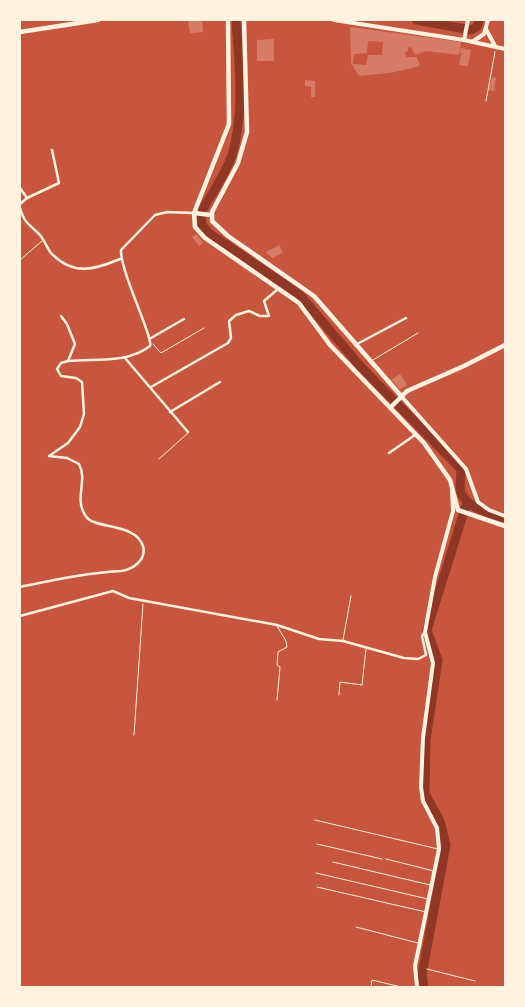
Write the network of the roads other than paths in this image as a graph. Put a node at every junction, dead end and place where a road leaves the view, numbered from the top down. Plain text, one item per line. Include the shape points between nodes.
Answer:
1 (98, 20) edge
2 (228, 20) edge
3 (244, 20) edge
4 (334, 20) edge
5 (488, 20) edge
6 (468, 21) edge
7 (486, 29) junction
8 (20, 32) edge
9 (465, 38) junction
10 (472, 42) junction
11 (496, 47) junction
12 (505, 49) edge
13 (52, 150) dead end
14 (20, 188) edge
15 (27, 198) junction
16 (20, 204) edge
17 (20, 208) edge
18 (194, 214) junction
19 (211, 215) junction
20 (21, 218) edge
21 (43, 240) junction
22 (120, 259) junction
23 (20, 260) edge
24 (278, 290) junction
25 (61, 316) dead end
26 (406, 318) dead end
27 (184, 319) dead end
28 (418, 333) dead end
29 (151, 338) junction
30 (356, 345) junction
31 (505, 345) edge
32 (125, 358) junction
33 (68, 361) junction
34 (370, 362) junction
35 (220, 382) dead end
36 (151, 387) junction
37 (402, 397) junction
38 (391, 406) junction
39 (170, 412) junction
40 (188, 432) joint
41 (415, 435) junction
42 (389, 453) dead end
43 (160, 458) dead end
44 (455, 510) junction
45 (505, 516) edge
46 (505, 526) edge
47 (20, 587) edge
48 (351, 596) dead end
49 (20, 616) edge
50 (277, 625) junction
51 (425, 632) junction
52 (343, 641) junction
53 (366, 649) junction
54 (339, 694) dead end
55 (277, 700) dead end
56 (315, 820) dead end
57 (440, 849) junction
58 (386, 859) road end
59 (333, 862) dead end
60 (434, 871) junction
61 (316, 873) dead end
62 (432, 885) junction
63 (317, 887) dead end
64 (429, 899) junction
65 (427, 912) junction
66 (356, 927) dead end
67 (421, 944) junction
68 (427, 969) dead end
69 (475, 981) dead end
70 (371, 987) edge
71 (401, 987) edge
72 (417, 987) edge

1 - 8 main road
2 - 18 main road via 228,124
3 - 19 main road via 247,132 238,164
4 - 9 street
5 - 7 street
6 - 9 street
7 - 10 street
7 - 11 street
9 - 10 street
10 - 11 street
11 - 12 street
13 - 15 street via 59,183
14 - 15 street
15 - 16 street
17 - 20 street
18 - 19 main road
18 - 22 street via 167,212 155,215 123,246
18 - 24 main road via 195,227 204,238
19 - 30 main road via 216,226 228,236 314,296
20 - 21 street
21 - 22 street via 58,258 76,267 94,269
21 - 23 lane
22 - 29 street
24 - 36 street via 264,301 268,316 249,311 236,315 229,321 231,338 228,343
24 - 38 main road via 299,303 330,345
25 - 33 street via 68,324 75,344
26 - 30 street
27 - 29 street
28 - 34 lane
29 - 32 street via 152,343 145,350
30 - 34 main road
31 - 37 main road via 407,391
32 - 33 street
32 - 36 street
33 - 47 street via 58,365 58,372 82,382 84,414 75,436 50,456 67,458 79,464 82,474 79,502 86,517 138,538 144,553 137,565 125,570 85,573
34 - 37 main road
35 - 39 street
36 - 39 street
37 - 38 main road
37 - 45 street via 466,469 478,502
38 - 41 main road
39 - 40 street
40 - 43 lane
41 - 42 street
41 - 44 main road via 445,471
44 - 46 main road
44 - 51 street via 435,577
48 - 52 lane
49 - 50 street via 114,592
50 - 52 street via 319,639
50 - 55 lane via 287,647 278,652
51 - 53 street via 422,636 426,654 418,659
51 - 57 street via 433,663 420,787 436,828
52 - 53 street
53 - 54 lane via 362,685 340,682
56 - 57 lane
57 - 60 street
58 - 60 lane
59 - 62 lane
60 - 62 street
61 - 64 lane
62 - 64 street
63 - 65 lane
64 - 65 street
65 - 67 street
66 - 67 lane
67 - 72 street via 415,966
68 - 69 lane
70 - 71 lane via 372,980

